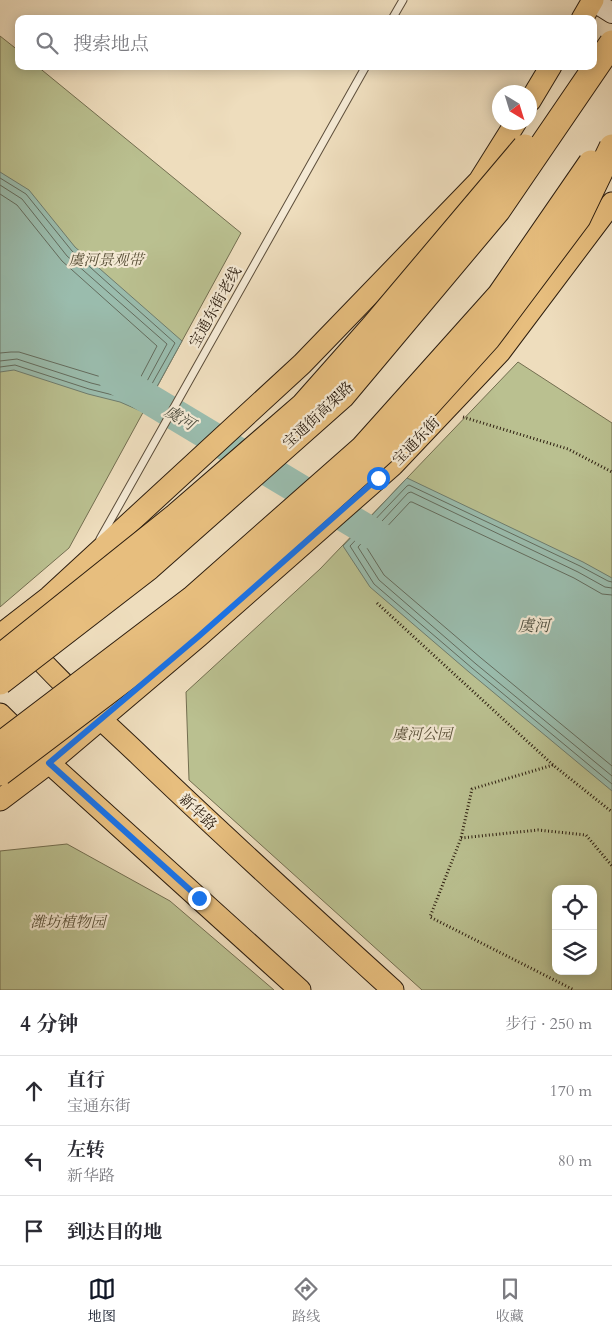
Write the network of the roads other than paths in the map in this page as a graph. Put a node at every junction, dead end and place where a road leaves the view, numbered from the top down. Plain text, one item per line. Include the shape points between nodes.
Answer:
1 (403, 0) edge
2 (593, 0) edge
3 (612, 13) edge
4 (394, 15) edge
5 (584, 15) edge
6 (612, 43) edge
7 (597, 65) edge
8 (364, 70) edge
9 (549, 70) edge
10 (589, 70) edge
11 (594, 70) edge
12 (537, 90) edge
13 (511, 130) edge
14 (612, 132) edge
15 (612, 147) edge
16 (612, 203) edge
17 (88, 562) junction
18 (5, 631) edge
19 (0, 657) edge
20 (0, 682) edge
21 (0, 714) edge
22 (101, 719) junction
23 (0, 745) edge
24 (49, 763) junction
25 (0, 773) edge
26 (0, 800) edge
27 (300, 990) edge
28 (393, 990) edge

1 - 4 lane
2 - 3 main road
2 - 5 main road
6 - 7 highway, 宝通街高架路, bridge
8 - 17 lane, 宝通东街老线
9 - 12 main road
10 - 19 highway, bridge via 303,406 176,516
11 - 20 highway, 宝通街高架路, bridge via 498,210 342,396 149,567
13 - 17 main road via 479,181 302,364
14 - 23 highway, bridge via 500,296 363,448 192,599
15 - 25 highway, bridge via 578,218 488,338 394,442 168,646
16 - 22 main road, 宝通东街 via 500,352 393,465
17 - 18 main road
18 - 22 main road, 新华路
21 - 24 main road
22 - 24 main road, 宝通东街
22 - 28 main road, 新华路
24 - 26 main road, 宝通东街
24 - 27 main road

